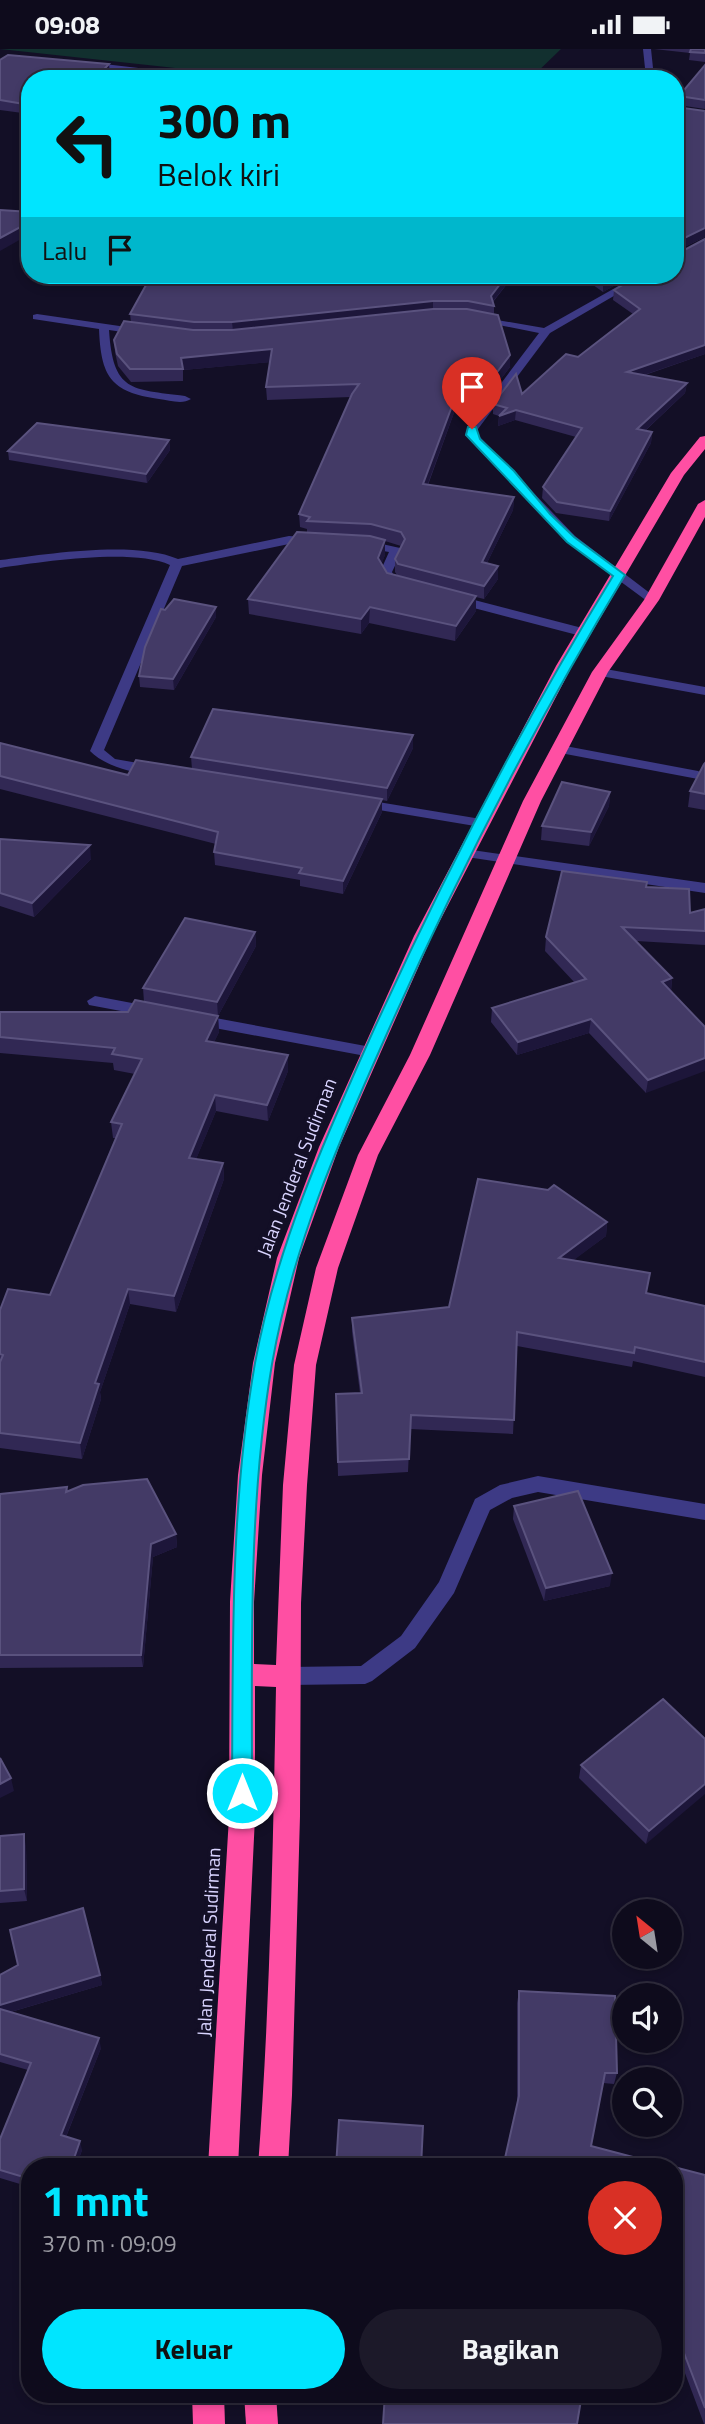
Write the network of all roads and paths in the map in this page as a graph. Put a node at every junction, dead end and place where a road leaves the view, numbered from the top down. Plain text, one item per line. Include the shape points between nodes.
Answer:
1 (647, 49) edge
2 (83, 65) edge
3 (127, 70) edge
4 (648, 70) edge
5 (629, 284) edge
6 (467, 316) edge
7 (37, 317) dead end
8 (104, 327) junction
9 (546, 331) junction
10 (159, 334) edge
11 (185, 398) dead end
12 (705, 440) edge
13 (705, 504) edge
14 (700, 527) edge
15 (177, 563) junction
16 (0, 564) edge
17 (620, 575) junction
18 (417, 589) edge
19 (443, 596) edge
20 (651, 600) junction
21 (585, 633) junction
22 (600, 672) junction
23 (705, 691) edge
24 (560, 749) junction
25 (170, 772) edge
26 (698, 775) edge
27 (346, 801) edge
28 (481, 823) junction
29 (466, 853) junction
30 (504, 861) junction
31 (705, 888) edge
32 (95, 1001) dead end
33 (371, 1052) junction
34 (705, 1512) edge
35 (242, 1675) junction
36 (289, 1676) junction
37 (223, 2158) edge
38 (274, 2158) edge
39 (208, 2403) edge
40 (261, 2403) edge
41 (209, 2424) edge
42 (262, 2424) edge

1 - 4 street
2 - 3 street
5 - 9 street
6 - 9 street
7 - 8 street
8 - 10 street
8 - 11 street via 109,372 120,385 142,393
9 - 17 street via 471,435 570,539
12 - 17 highway, Jalan Jenderal Sudirman via 678,473
13 - 14 highway
14 - 20 highway
15 - 16 street via 166,557 131,555
15 - 18 street via 289,540 390,548 396,551 386,572 391,582
15 - 25 street via 97,751 111,762
17 - 20 street
17 - 21 highway, Jalan Jenderal Sudirman
19 - 21 street
20 - 22 highway
21 - 28 highway, Jalan Jenderal Sudirman
22 - 23 street
22 - 24 highway
24 - 26 street
24 - 30 highway
27 - 28 street
28 - 29 highway, Jalan Jenderal Sudirman
29 - 30 street
29 - 33 highway, Jalan Jenderal Sudirman
30 - 31 street
30 - 36 highway via 426,1043 368,1155 327,1268 305,1365 289,1603
32 - 33 street
33 - 35 highway, Jalan Jenderal Sudirman via 288,1258 264,1363 250,1475
34 - 36 street via 538,1484 507,1491 482,1505 447,1587 408,1642 365,1675
35 - 36 highway
35 - 37 highway, Jalan Jenderal Sudirman via 242,1817
36 - 38 highway
39 - 41 highway
40 - 42 highway

